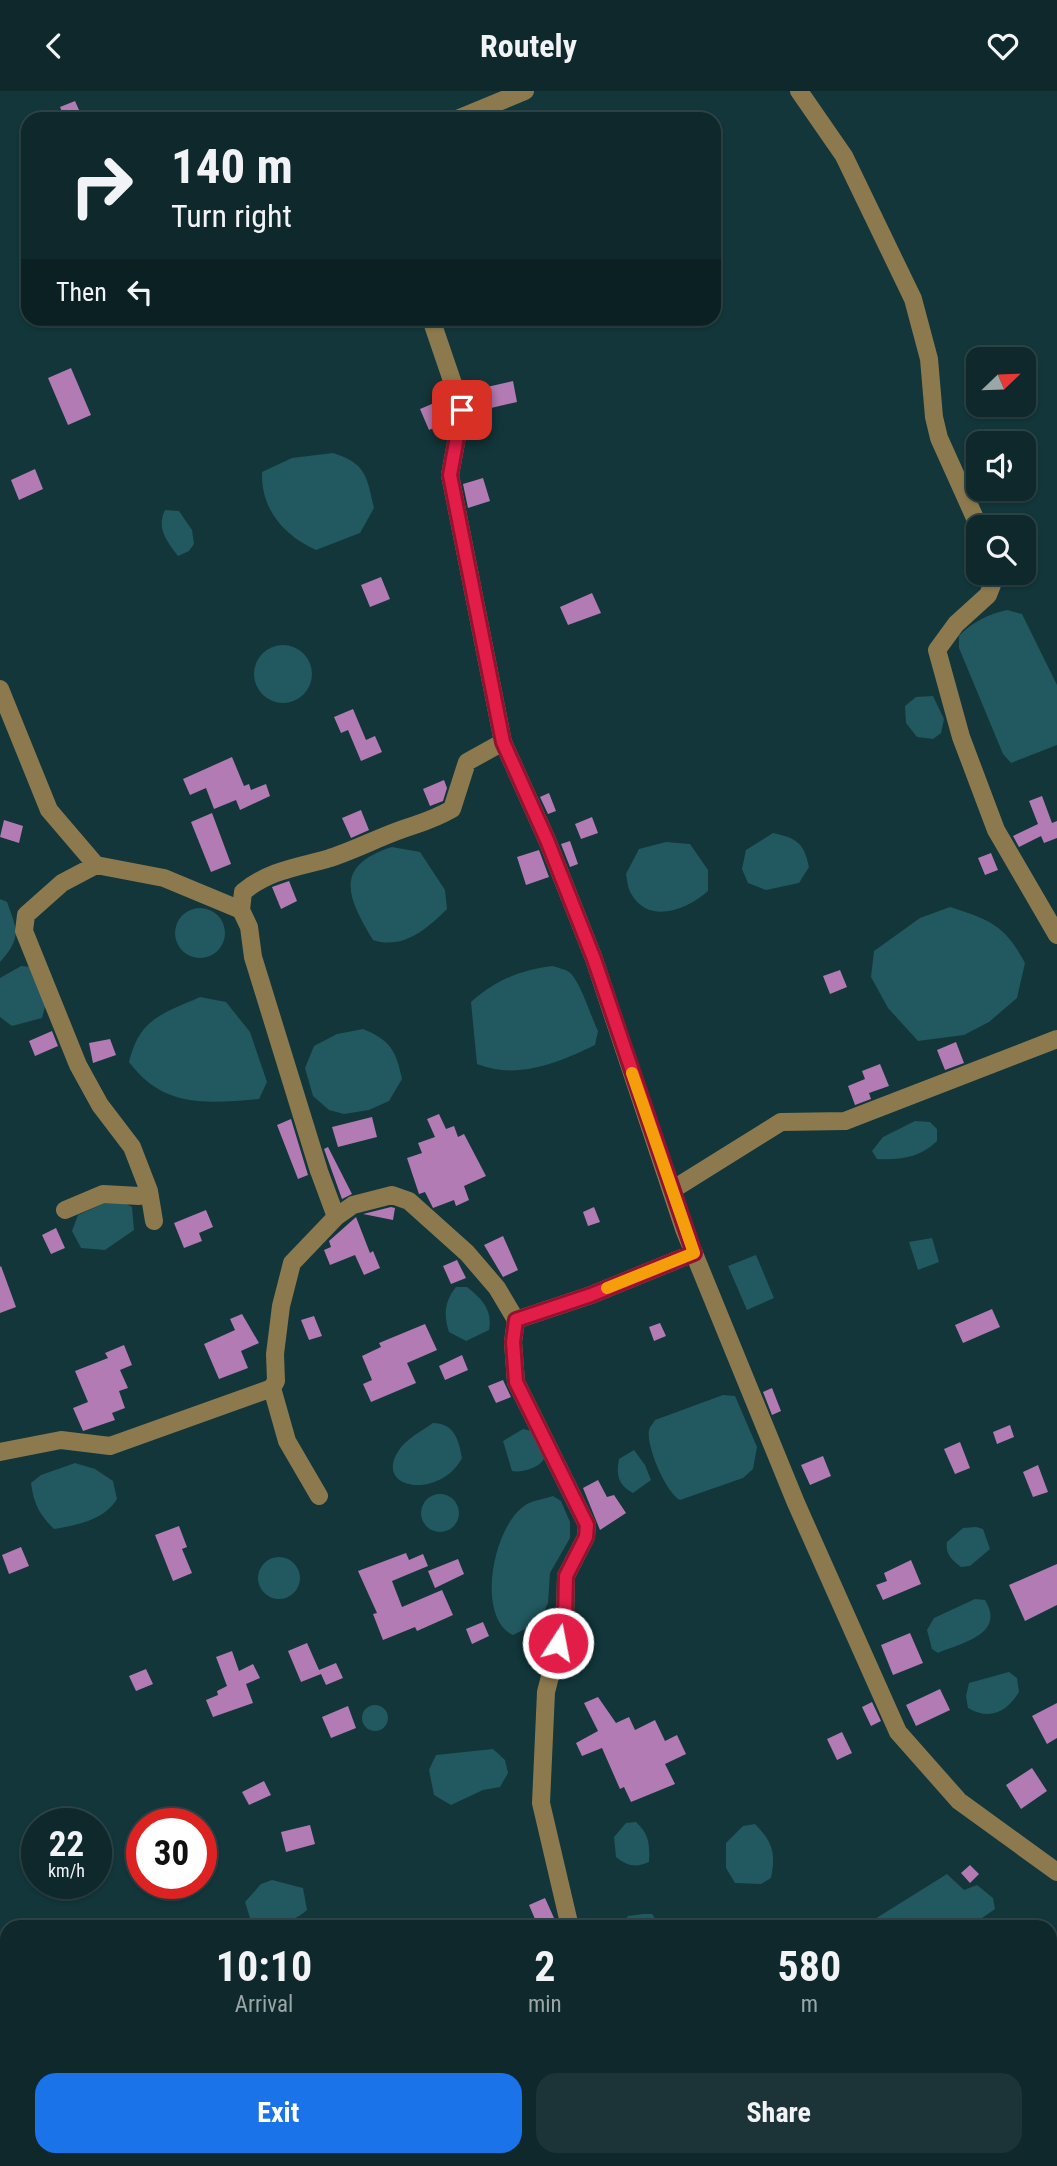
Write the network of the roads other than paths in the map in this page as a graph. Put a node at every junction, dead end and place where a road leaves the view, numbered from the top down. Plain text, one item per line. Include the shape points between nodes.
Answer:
1 (525, 91) edge
2 (799, 91) edge
3 (474, 112) edge
4 (433, 326) edge
5 (974, 515) edge
6 (991, 585) edge
7 (0, 689) edge
8 (503, 742) junction
9 (96, 865) junction
10 (241, 910) junction
11 (1057, 935) edge
12 (1057, 1039) edge
13 (672, 1190) junction
14 (149, 1192) junction
15 (65, 1210) dead end
16 (336, 1217) junction
17 (155, 1221) dead end
18 (694, 1253) junction
19 (516, 1320) junction
20 (272, 1388) junction
21 (0, 1453) edge
22 (319, 1496) dead end
23 (1057, 1872) edge
24 (568, 1920) edge

1 - 3 street
2 - 5 street via 844,156 913,299 929,359 939,438
4 - 8 street via 462,410 450,475
6 - 11 street via 988,595 956,624 937,650 961,737 996,830
7 - 9 street via 49,810
8 - 10 street via 467,762 452,809 425,824 256,881 243,892
8 - 13 street via 594,959
9 - 10 street via 164,878
9 - 14 street via 62,883 26,915 24,931 78,1065 100,1105 132,1147
10 - 16 street
12 - 13 street via 845,1121 781,1122
13 - 18 street
14 - 15 street via 139,1196 103,1194
14 - 17 street
16 - 19 street via 374,1198 392,1195 409,1201 467,1253
16 - 20 street via 292,1263 281,1307
18 - 19 street
18 - 23 street via 796,1503 898,1732 959,1801
19 - 24 street via 516,1382 587,1525 586,1537 566,1576 565,1619 546,1692 542,1775 541,1803
20 - 21 street via 110,1446 61,1440
20 - 22 street via 287,1441

